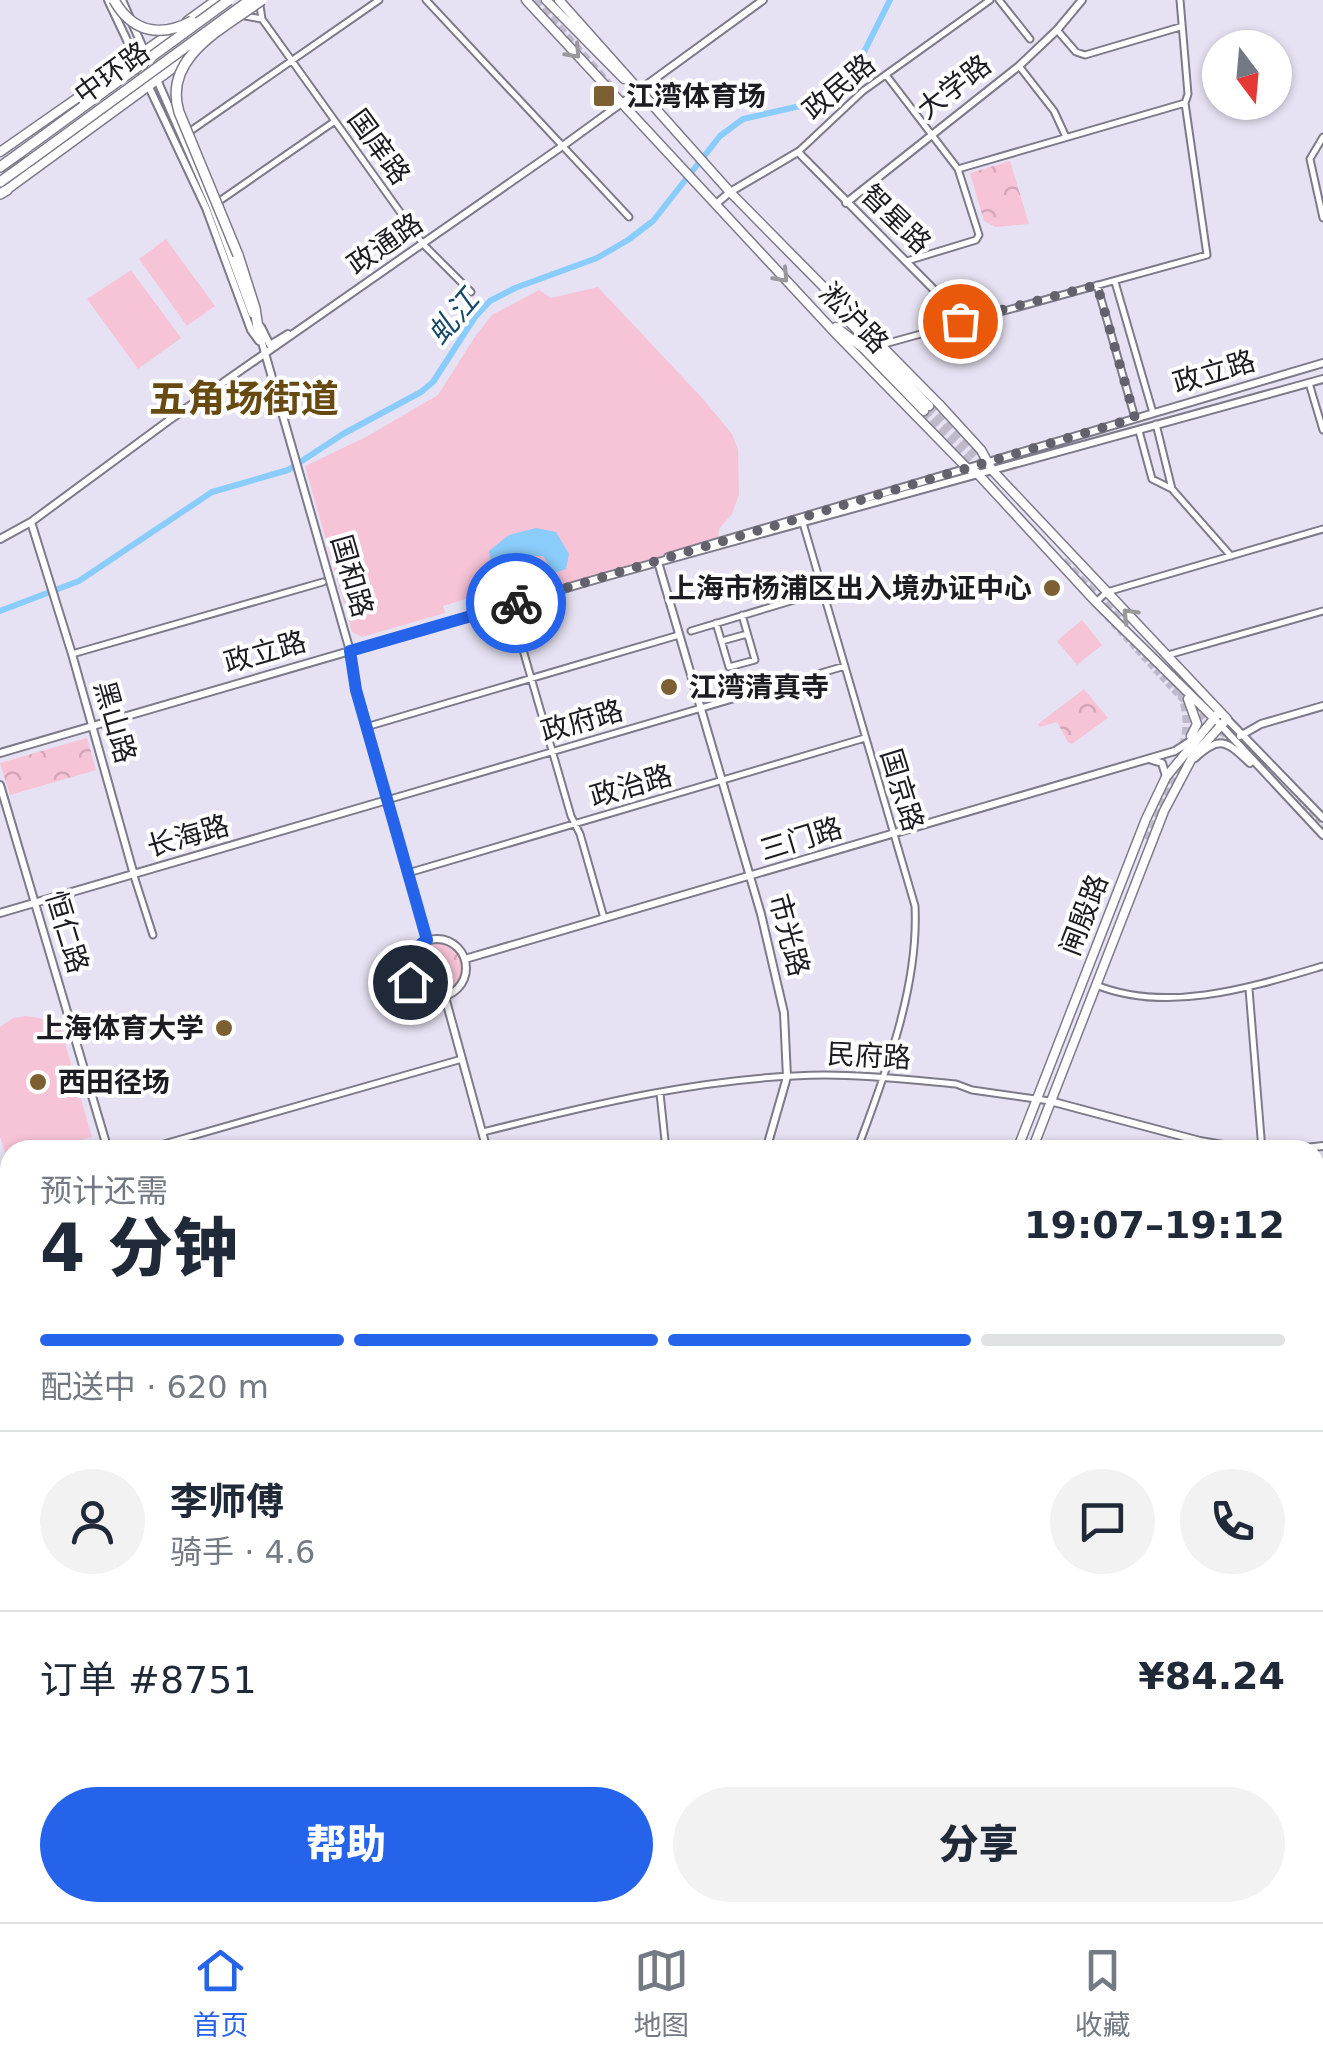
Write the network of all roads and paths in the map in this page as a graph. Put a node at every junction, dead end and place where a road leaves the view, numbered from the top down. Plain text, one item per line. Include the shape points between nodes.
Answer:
1 (111, 0) edge
2 (122, 0) edge
3 (224, 0) edge
4 (379, 0) edge
5 (426, 0) edge
6 (526, 0) edge
7 (546, 0) edge
8 (558, 0) edge
9 (763, 0) edge
10 (990, 0) edge
11 (998, 0) edge
12 (1082, 0) edge
13 (1180, 0) edge
14 (260, 1) edge
15 (245, 16) junction
16 (262, 19) junction
17 (1180, 27) junction
18 (1057, 30) junction
19 (1030, 39) dead end
20 (141, 57) junction
21 (293, 61) junction
22 (1019, 66) junction
23 (886, 75) junction
24 (154, 82) junction
25 (638, 91) junction
26 (624, 102) junction
27 (1184, 103) junction
28 (334, 121) junction
29 (931, 134) junction
30 (182, 137) junction
31 (1066, 137) junction
32 (1323, 137) edge
33 (564, 145) junction
34 (0, 152) edge
35 (798, 152) junction
36 (0, 166) edge
37 (958, 169) junction
38 (2, 190) edge
39 (730, 192) junction
40 (846, 203) junction
41 (716, 204) junction
42 (212, 206) junction
43 (629, 217) dead end
44 (1323, 218) edge
45 (423, 244) junction
46 (907, 262) junction
47 (803, 269) junction
48 (1114, 280) junction
49 (1097, 285) junction
50 (470, 292) dead end
51 (255, 308) junction
52 (817, 312) junction
53 (320, 316) junction
54 (960, 321) junction
55 (258, 328) junction
56 (260, 342) junction
57 (880, 345) junction
58 (264, 357) junction
59 (1323, 363) edge
60 (1323, 379) edge
61 (1309, 383) junction
62 (1153, 413) junction
63 (1135, 418) junction
64 (1156, 424) junction
65 (1138, 429) junction
66 (1323, 430) edge
67 (990, 465) junction
68 (966, 467) junction
69 (977, 474) junction
70 (1172, 489) junction
71 (802, 519) junction
72 (31, 522) junction
73 (1323, 529) edge
74 (0, 540) edge
75 (1231, 556) junction
76 (658, 562) junction
77 (323, 582) dead end
78 (824, 591) junction
79 (1108, 592) junction
80 (1096, 602) junction
81 (509, 604) junction
82 (1323, 611) edge
83 (742, 616) junction
84 (716, 623) junction
85 (691, 630) dead end
86 (748, 634) junction
87 (679, 635) junction
88 (721, 642) junction
89 (350, 651) junction
90 (72, 654) junction
91 (1168, 656) junction
92 (845, 666) junction
93 (532, 679) junction
94 (1180, 686) junction
95 (1323, 706) edge
96 (699, 708) junction
97 (1220, 718) junction
98 (93, 726) junction
99 (366, 727) junction
100 (1199, 734) junction
101 (1238, 737) junction
102 (865, 738) junction
103 (1185, 746) junction
104 (552, 750) junction
105 (0, 753) edge
106 (1148, 758) junction
107 (1176, 764) junction
108 (1187, 766) junction
109 (1261, 770) junction
110 (1166, 777) junction
111 (721, 780) junction
112 (0, 786) edge
113 (388, 800) junction
114 (1323, 818) edge
115 (575, 823) junction
116 (895, 834) junction
117 (1323, 835) edge
118 (408, 873) junction
119 (134, 875) junction
120 (750, 878) junction
121 (34, 903) junction
122 (0, 913) edge
123 (604, 918) junction
124 (152, 935) dead end
125 (427, 940) junction
126 (1108, 953) junction
127 (465, 960) junction
128 (1323, 966) edge
129 (1095, 985) junction
130 (1249, 988) junction
131 (1079, 991) junction
132 (445, 997) junction
133 (1071, 1047) junction
134 (1057, 1053) junction
135 (462, 1059) junction
136 (788, 1077) junction
137 (884, 1079) junction
138 (660, 1093) junction
139 (1038, 1100) junction
140 (1050, 1101) junction
141 (482, 1132) junction
142 (105, 1140) edge
143 (178, 1140) edge
144 (484, 1140) edge
145 (665, 1140) edge
146 (769, 1140) edge
147 (861, 1140) edge
148 (1022, 1140) edge
149 (1035, 1140) edge
150 (1196, 1140) edge
151 (1261, 1140) edge

1 - 3 highway, bridge via 136,26 157,31 188,24
1 - 20 street
2 - 20 street
3 - 20 main road
3 - 36 highway, 中环路, bridge
4 - 21 street
5 - 33 street
6 -> 26 main road, 淞沪路
7 - 25 main road
8 - 25 main road, 淞沪路
9 - 25 street, 政通路
10 - 23 street, 政民路
11 - 19 street
12 - 18 street, 大学路
13 - 17 street
14 - 15 main road
14 - 16 street, 国庠路
14 - 38 highway, 中环路, bridge via 28,162
14 - 51 highway, bridge via 200,46 174,87
15 - 16 street
15 - 24 main road
16 - 21 street, 国庠路
17 - 18 street via 1085,55
17 - 27 street
18 - 22 street, 大学路
20 - 24 street
20 - 34 main road
21 - 28 street, 国庠路
21 - 30 street
22 - 29 street, 大学路
22 - 31 street
23 - 29 street
23 - 35 street, 政民路
24 - 30 street, 国和路
24 - 38 main road
24 - 56 street, 国和路
25 - 26 street, 政通路
25 - 39 main road, 淞沪路
26 - 33 street, 政通路
26 - 41 main road, 淞沪路
27 - 31 street
27 - 48 street via 1207,255
28 - 42 street
28 - 45 street, 国庠路
29 - 37 street
29 - 40 street, 大学路
30 - 42 street, 国和路
31 - 37 street
32 - 44 street via 1310,159
33 - 43 street
33 - 45 street, 政通路
35 - 39 street, 政民路
35 - 40 street, 智星路
37 - 46 street via 978,238
39 - 41 street, 政民路
39 - 47 main road, 淞沪路
40 - 46 street, 智星路
41 -> 52 main road, 淞沪路
42 - 55 street, 国和路
45 - 50 street, 国庠路
45 - 53 street, 政通路
46 - 54 street, 智星路
47 - 52 main road via 926,408
47 - 57 main road, 淞沪路
48 - 49 street
48 - 62 street
49 - 54 street
49 - 63 street
51 - 53 street via 270,345
51 - 55 highway
52 - 68 main road, 淞沪路
53 - 58 street, 政通路
54 - 57 street
55 - 56 street, 国和路
56 - 58 street, 国和路
57 - 67 main road, 淞沪路
58 - 72 street, 政通路
58 - 89 street, 国和路
59 - 62 street, 政立路
60 - 61 street, 政立路
61 - 64 street, 政立路
61 - 66 street
62 - 63 street, 政立路
63 - 67 street, 政立路
64 - 65 street, 政立路
64 - 70 street
65 - 67 street, 政立路
65 - 70 street via 1152,479
67 - 68 street, 政立路
67 - 69 street, 政立路
67 - 79 main road, 淞沪路
68 - 69 main road, 淞沪路
68 - 71 street, 政立路
69 - 71 street, 政立路
69 - 80 main road, 淞沪路
70 - 75 street
71 - 76 street, 政立路
71 - 78 street, 国京路
72 - 74 street, 政通路
72 - 90 street, 黑山路
73 - 75 street
75 - 79 street
76 - 81 street, 政立路
76 - 87 street, 市光路
77 - 90 street
78 - 83 street
78 - 92 street, 国京路
79 - 80 street
91 -> 79 main road, 淞沪路
80 - 94 main road, 淞沪路
81 - 89 street, 政立路
81 - 93 street
82 - 91 street
83 - 84 street
83 - 86 street
84 - 85 street
84 - 88 street
86 - 88 street
86 - 88 street via 756,660 728,668
87 - 93 street
87 - 96 street, 市光路
89 - 98 street, 政立路
89 - 99 street, 国和路
90 - 98 street, 黑山路
91 - 97 main road, 淞沪路
92 - 96 street, 政府路
92 - 102 street, 国京路
93 - 99 street
93 - 104 street
94 - 97 main road, 淞沪路
94 - 103 main road via 1197,724
95 - 101 street
96 - 104 street, 政府路
96 - 111 street, 市光路
97 - 100 main road, 闸殷路
97 - 101 street, 淞沪路
97 - 108 main road, 闸殷路
98 - 105 street, 政立路
98 - 119 street, 黑山路
99 - 113 street, 国和路
100 - 103 street, 三门路
100 - 107 main road, 闸殷路
101 - 109 street, 淞沪路
101 - 114 street, 淞沪路
102 - 111 street, 政治路
102 - 116 street, 国京路
103 - 106 street, 三门路
103 - 107 main road
104 - 113 street, 政府路
104 - 115 street
106 - 110 street via 1162,763
106 - 116 street, 三门路
107 - 110 main road, 闸殷路
108 - 109 street via 1222,742
108 - 126 main road, 闸殷路
109 - 117 street, 淞沪路
110 - 131 main road, 闸殷路
111 - 115 street, 政治路
111 - 120 street, 市光路
112 - 121 street, 恒仁路
113 - 118 street, 国和路
113 - 119 street, 长海路
115 - 118 street, 政治路
115 - 123 street
116 - 120 street, 三门路
116 - 137 street, 国京路 via 916,930
118 - 125 street, 国和路
119 - 121 street, 长海路
119 - 124 street, 黑山路
120 - 123 street, 三门路
120 - 136 street, 市光路 via 784,1013
121 - 122 street, 长海路
121 - 142 street, 恒仁路
123 - 127 street, 三门路
125 - 127 street via 453,944
125 - 132 street via 412,953 407,972 416,990
126 - 129 main road, 闸殷路
126 - 131 main road via 1145,839
127 - 132 street via 465,978
128 - 130 street
129 - 130 street via 1140,997
129 - 133 main road, 闸殷路
130 - 151 street
131 - 134 main road, 闸殷路
132 - 135 street
133 - 134 main road via 1064,1060
133 - 140 main road, 闸殷路
134 - 139 main road, 闸殷路
135 - 141 street
135 - 143 street
136 - 137 street, 民府路
136 - 138 street, 民府路
136 - 146 street, 市光路
137 - 139 street, 民府路
137 - 147 street, 国京路
138 - 141 street, 民府路
138 - 145 street
139 - 140 street, 民府路
139 - 148 main road, 闸殷路
140 - 149 main road, 闸殷路
140 - 150 street, 民府路
141 - 144 street

